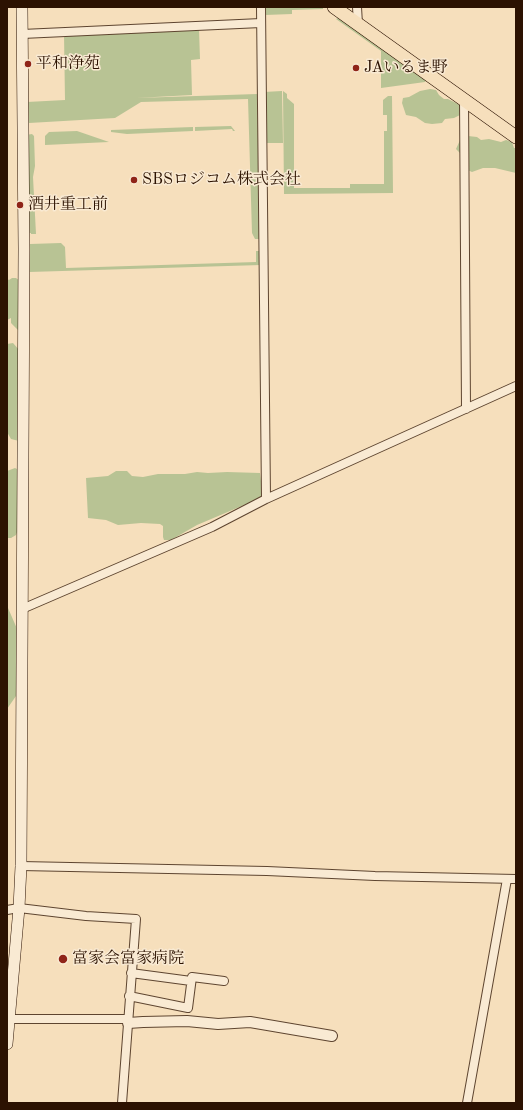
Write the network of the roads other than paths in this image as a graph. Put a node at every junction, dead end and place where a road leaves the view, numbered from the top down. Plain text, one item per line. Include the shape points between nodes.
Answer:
1 (22, 7) edge
2 (260, 7) edge
3 (334, 7) edge
4 (357, 7) edge
5 (261, 23) junction
6 (358, 24) junction
7 (22, 34) junction
8 (464, 99) junction
9 (516, 137) edge
10 (516, 386) edge
11 (466, 409) junction
12 (266, 499) junction
13 (22, 609) junction
14 (21, 866) junction
15 (512, 879) edge
16 (19, 908) junction
17 (7, 910) edge
18 (131, 973) junction
19 (191, 981) junction
20 (224, 981) dead end
21 (129, 996) junction
22 (188, 1008) junction
23 (8, 1020) edge
24 (127, 1021) junction
25 (187, 1022) junction
26 (332, 1036) dead end
27 (7, 1044) edge
28 (122, 1103) edge
29 (467, 1103) edge

1 - 7 main road
2 - 5 street
3 - 6 main road
4 - 6 street
5 - 7 street
5 - 12 street
6 - 8 main road
7 - 13 main road
8 - 9 main road
8 - 11 street
10 - 11 street
11 - 12 street
12 - 13 street via 212,527
13 - 14 main road
14 - 15 street
14 - 16 main road
15 - 29 street
16 - 17 street
16 - 18 street via 136,919
16 - 23 main road
18 - 19 street
18 - 21 street
19 - 20 street via 192,977
19 - 22 street
21 - 22 street
21 - 24 street
22 - 25 street
23 - 24 street
23 - 27 main road
24 - 25 street
24 - 28 street
25 - 26 street via 250,1022

